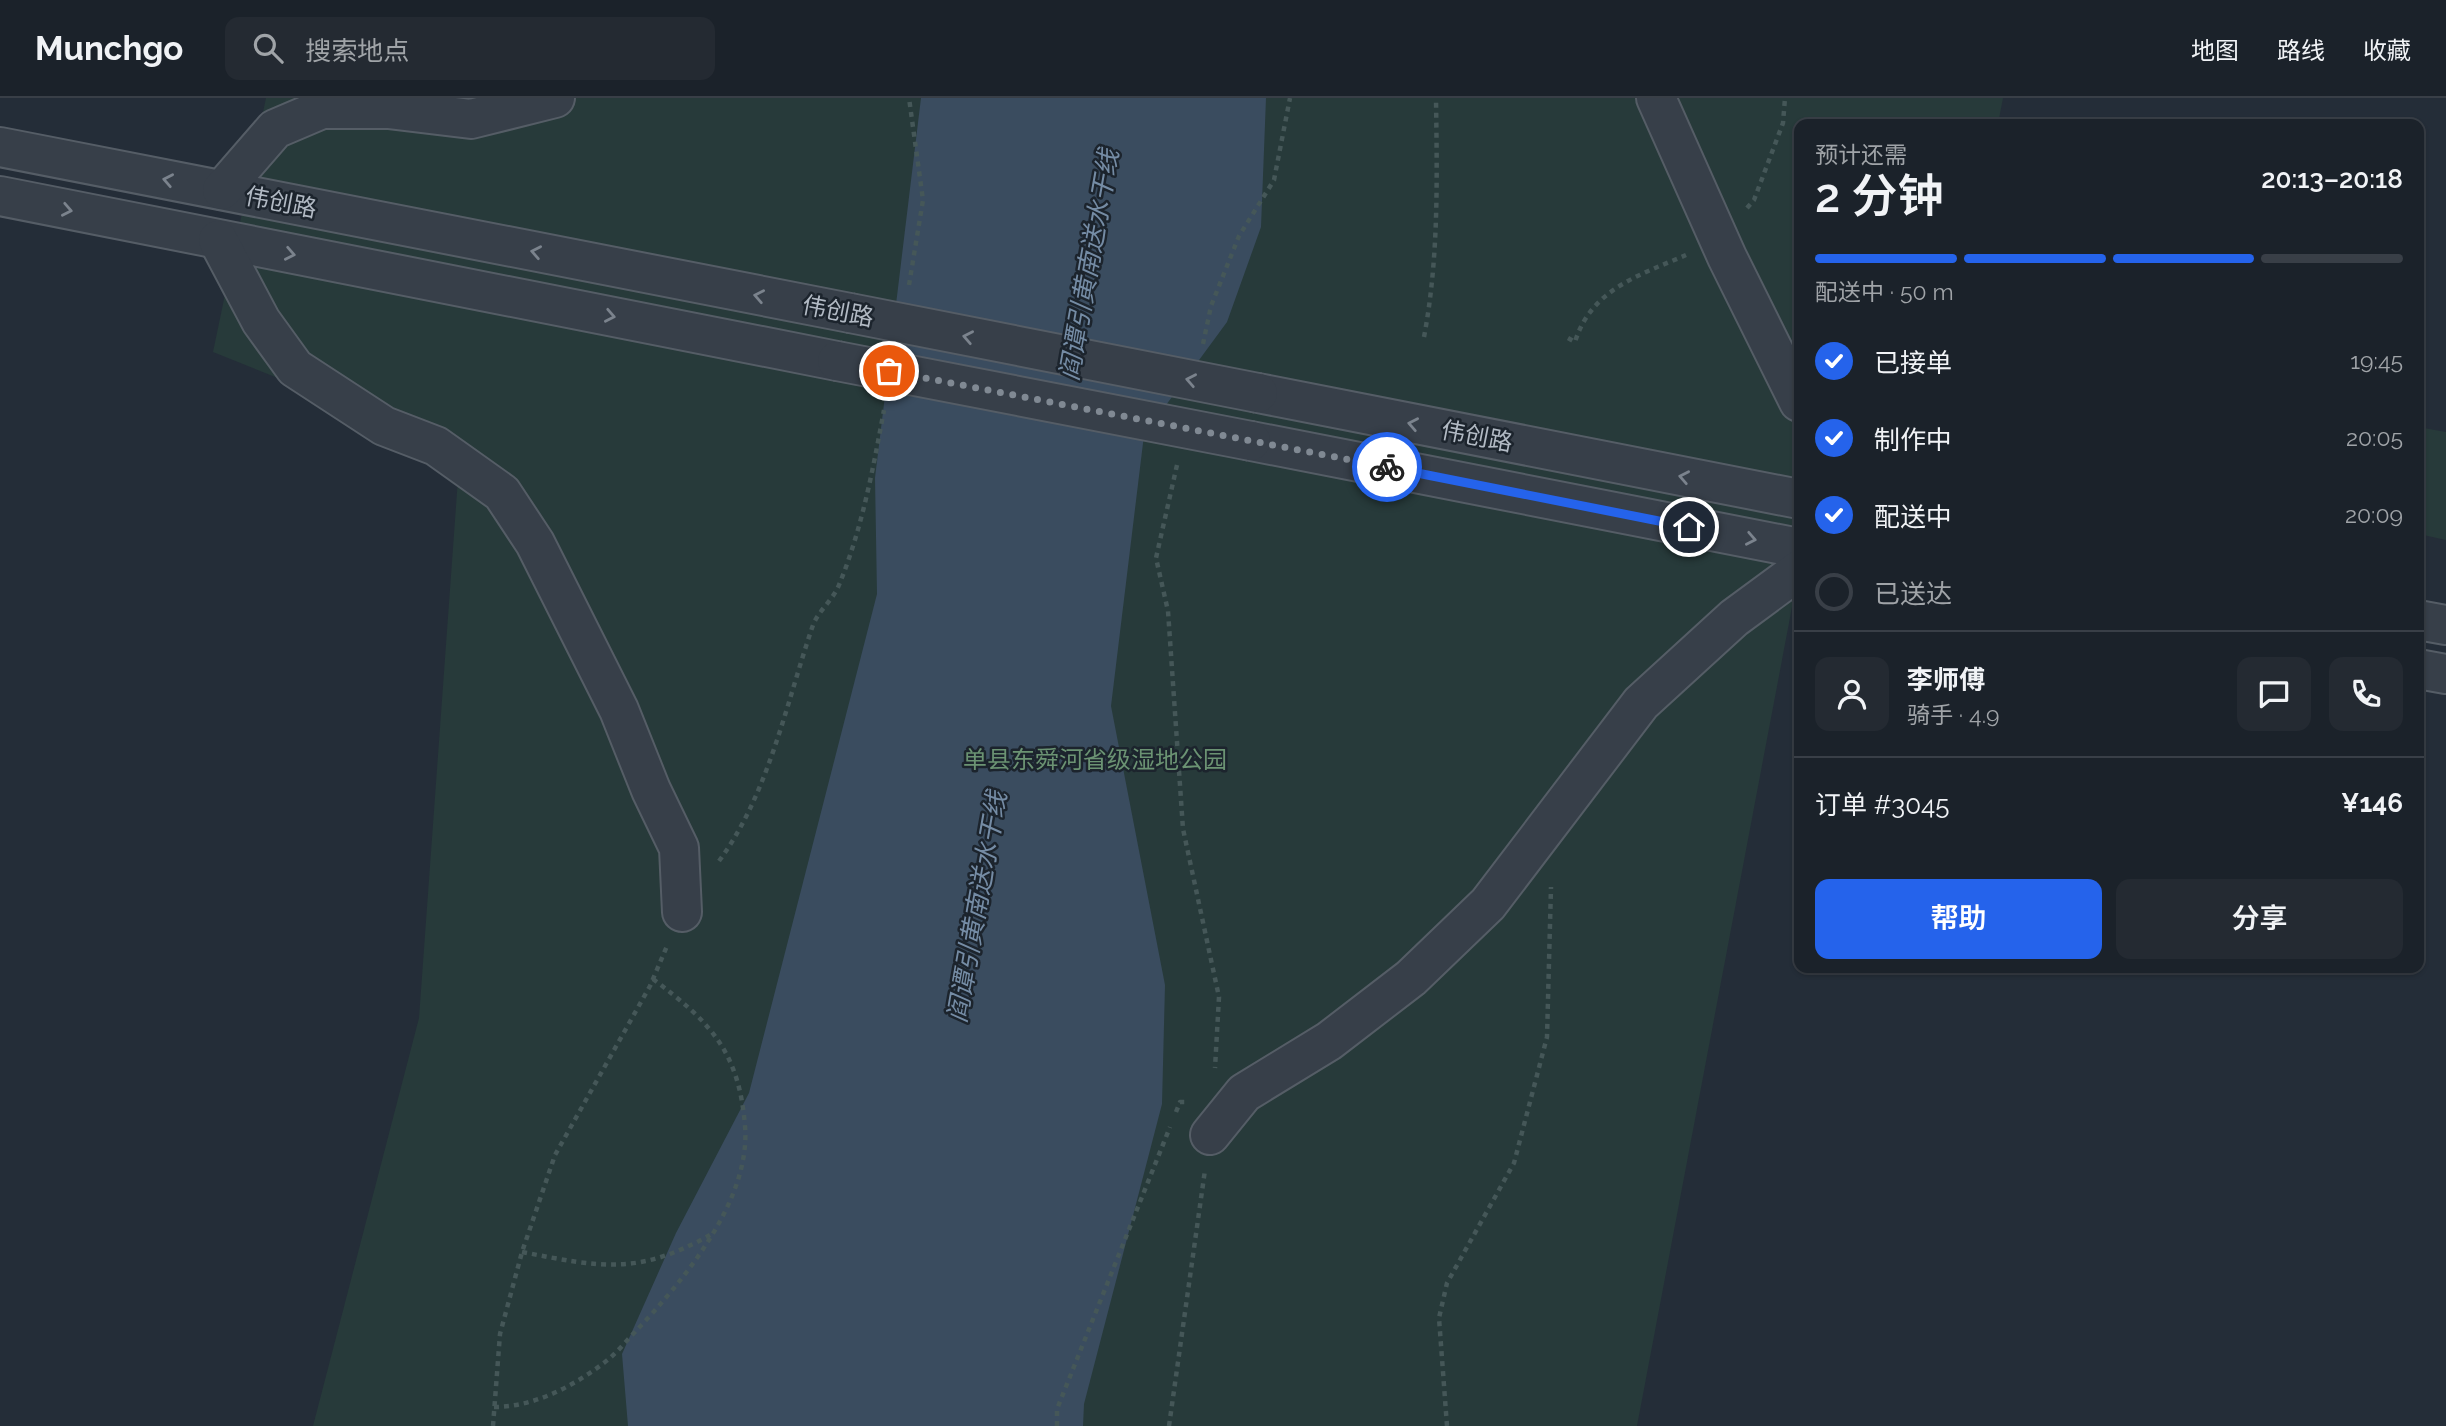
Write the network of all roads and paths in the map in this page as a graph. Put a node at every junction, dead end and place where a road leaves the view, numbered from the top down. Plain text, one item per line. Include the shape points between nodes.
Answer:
1 (555, 98) edge
2 (909, 98) edge
3 (1290, 98) edge
4 (1436, 98) edge
5 (1656, 98) edge
6 (0, 147) edge
7 (222, 191) junction
8 (0, 197) edge
9 (218, 240) junction
10 (908, 293) dead end
11 (1424, 337) dead end
12 (1202, 346) dead end
13 (1794, 392) edge
14 (886, 401) dead end
15 (1179, 452) dead end
16 (1794, 498) edge
17 (1794, 547) edge
18 (1794, 574) edge
19 (2424, 621) edge
20 (2446, 625) edge
21 (2424, 670) edge
22 (2446, 674) edge
23 (1551, 823) junction
24 (718, 862) dead end
25 (682, 912) joint
26 (653, 979) junction
27 (1214, 1078) dead end
28 (1180, 1102) dead end
29 (1210, 1135) joint
30 (714, 1233) junction
31 (522, 1252) junction
32 (494, 1407) junction
33 (493, 1426) edge
34 (1057, 1426) edge
35 (1169, 1426) edge
36 (1447, 1426) edge

1 - 7 street via 471,119 388,109 322,109 275,129
2 - 10 path via 923,200
3 - 12 path via 1274,180 1239,236 1211,306
4 - 11 path via 1438,194
5 - 13 street
7 -> 6 street, 伟创路
16 -> 7 street, 伟创路, bridge
8 -> 9 street, 伟创路
9 -> 17 street, 伟创路, bridge
9 - 25 street via 261,321 295,368 383,426 436,446 502,493 535,543 613,698 680,848
14 - 24 path via 868,495 838,587 815,621 768,765 740,833
15 - 27 path via 1156,558 1168,611 1183,829 1219,997
18 - 23 street via 1734,618 1641,703
19 - 20 street
21 - 22 street
23 - 29 street via 1488,904 1411,978 1329,1041 1244,1093
23 - 36 path via 1547,1037 1514,1163 1447,1283 1439,1318
25 - 26 path
26 - 30 path via 698,1013 716,1034 737,1080 746,1128 739,1178
26 - 31 path via 555,1155
28 - 34 path via 1057,1409
29 - 35 path
30 - 31 path via 678,1253 600,1267
30 - 32 path via 669,1296 606,1362 553,1394 516,1407
31 - 32 path via 500,1334
32 - 33 path

